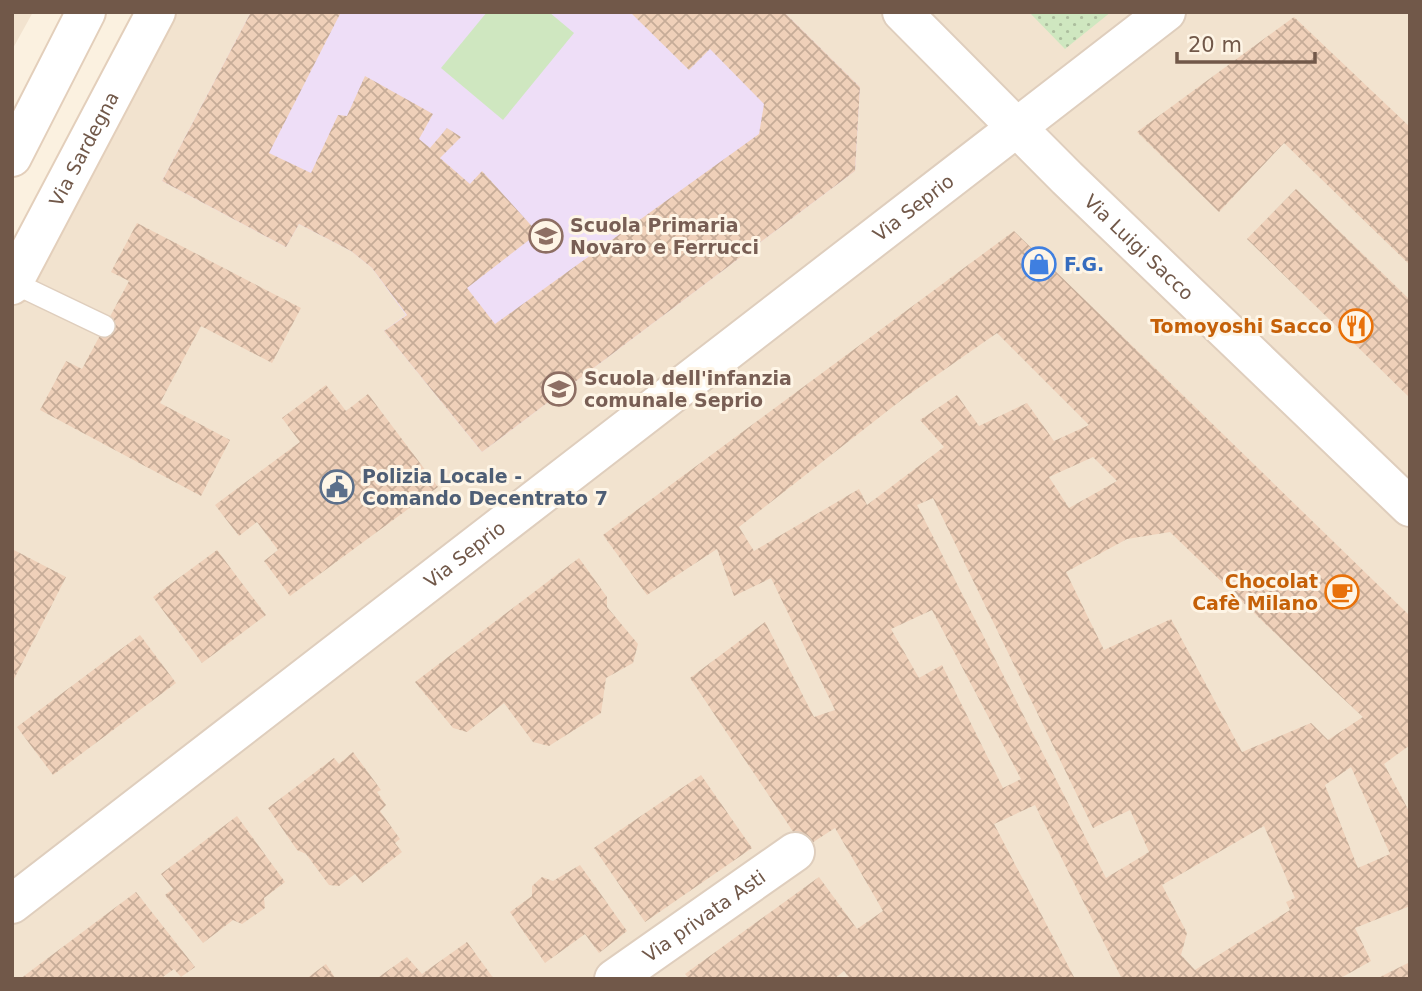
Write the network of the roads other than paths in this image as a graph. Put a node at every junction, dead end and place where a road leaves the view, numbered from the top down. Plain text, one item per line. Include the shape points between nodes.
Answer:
1 (86, 12) edge
2 (156, 12) edge
3 (902, 12) edge
4 (1166, 12) edge
5 (1017, 129) junction
6 (12, 157) edge
7 (13, 283) edge
8 (104, 327) dead end
9 (1410, 507) edge
10 (795, 852) dead end
11 (12, 904) edge
12 (614, 979) edge

1 - 6 street
2 - 7 street, Via Sardegna
3 - 5 street, Via Luigi Sacco
4 - 5 street, Via Seprio
5 - 9 street, Via Luigi Sacco
5 - 11 street, Via Seprio
7 - 8 lane
10 - 12 street, Via privata Asti

